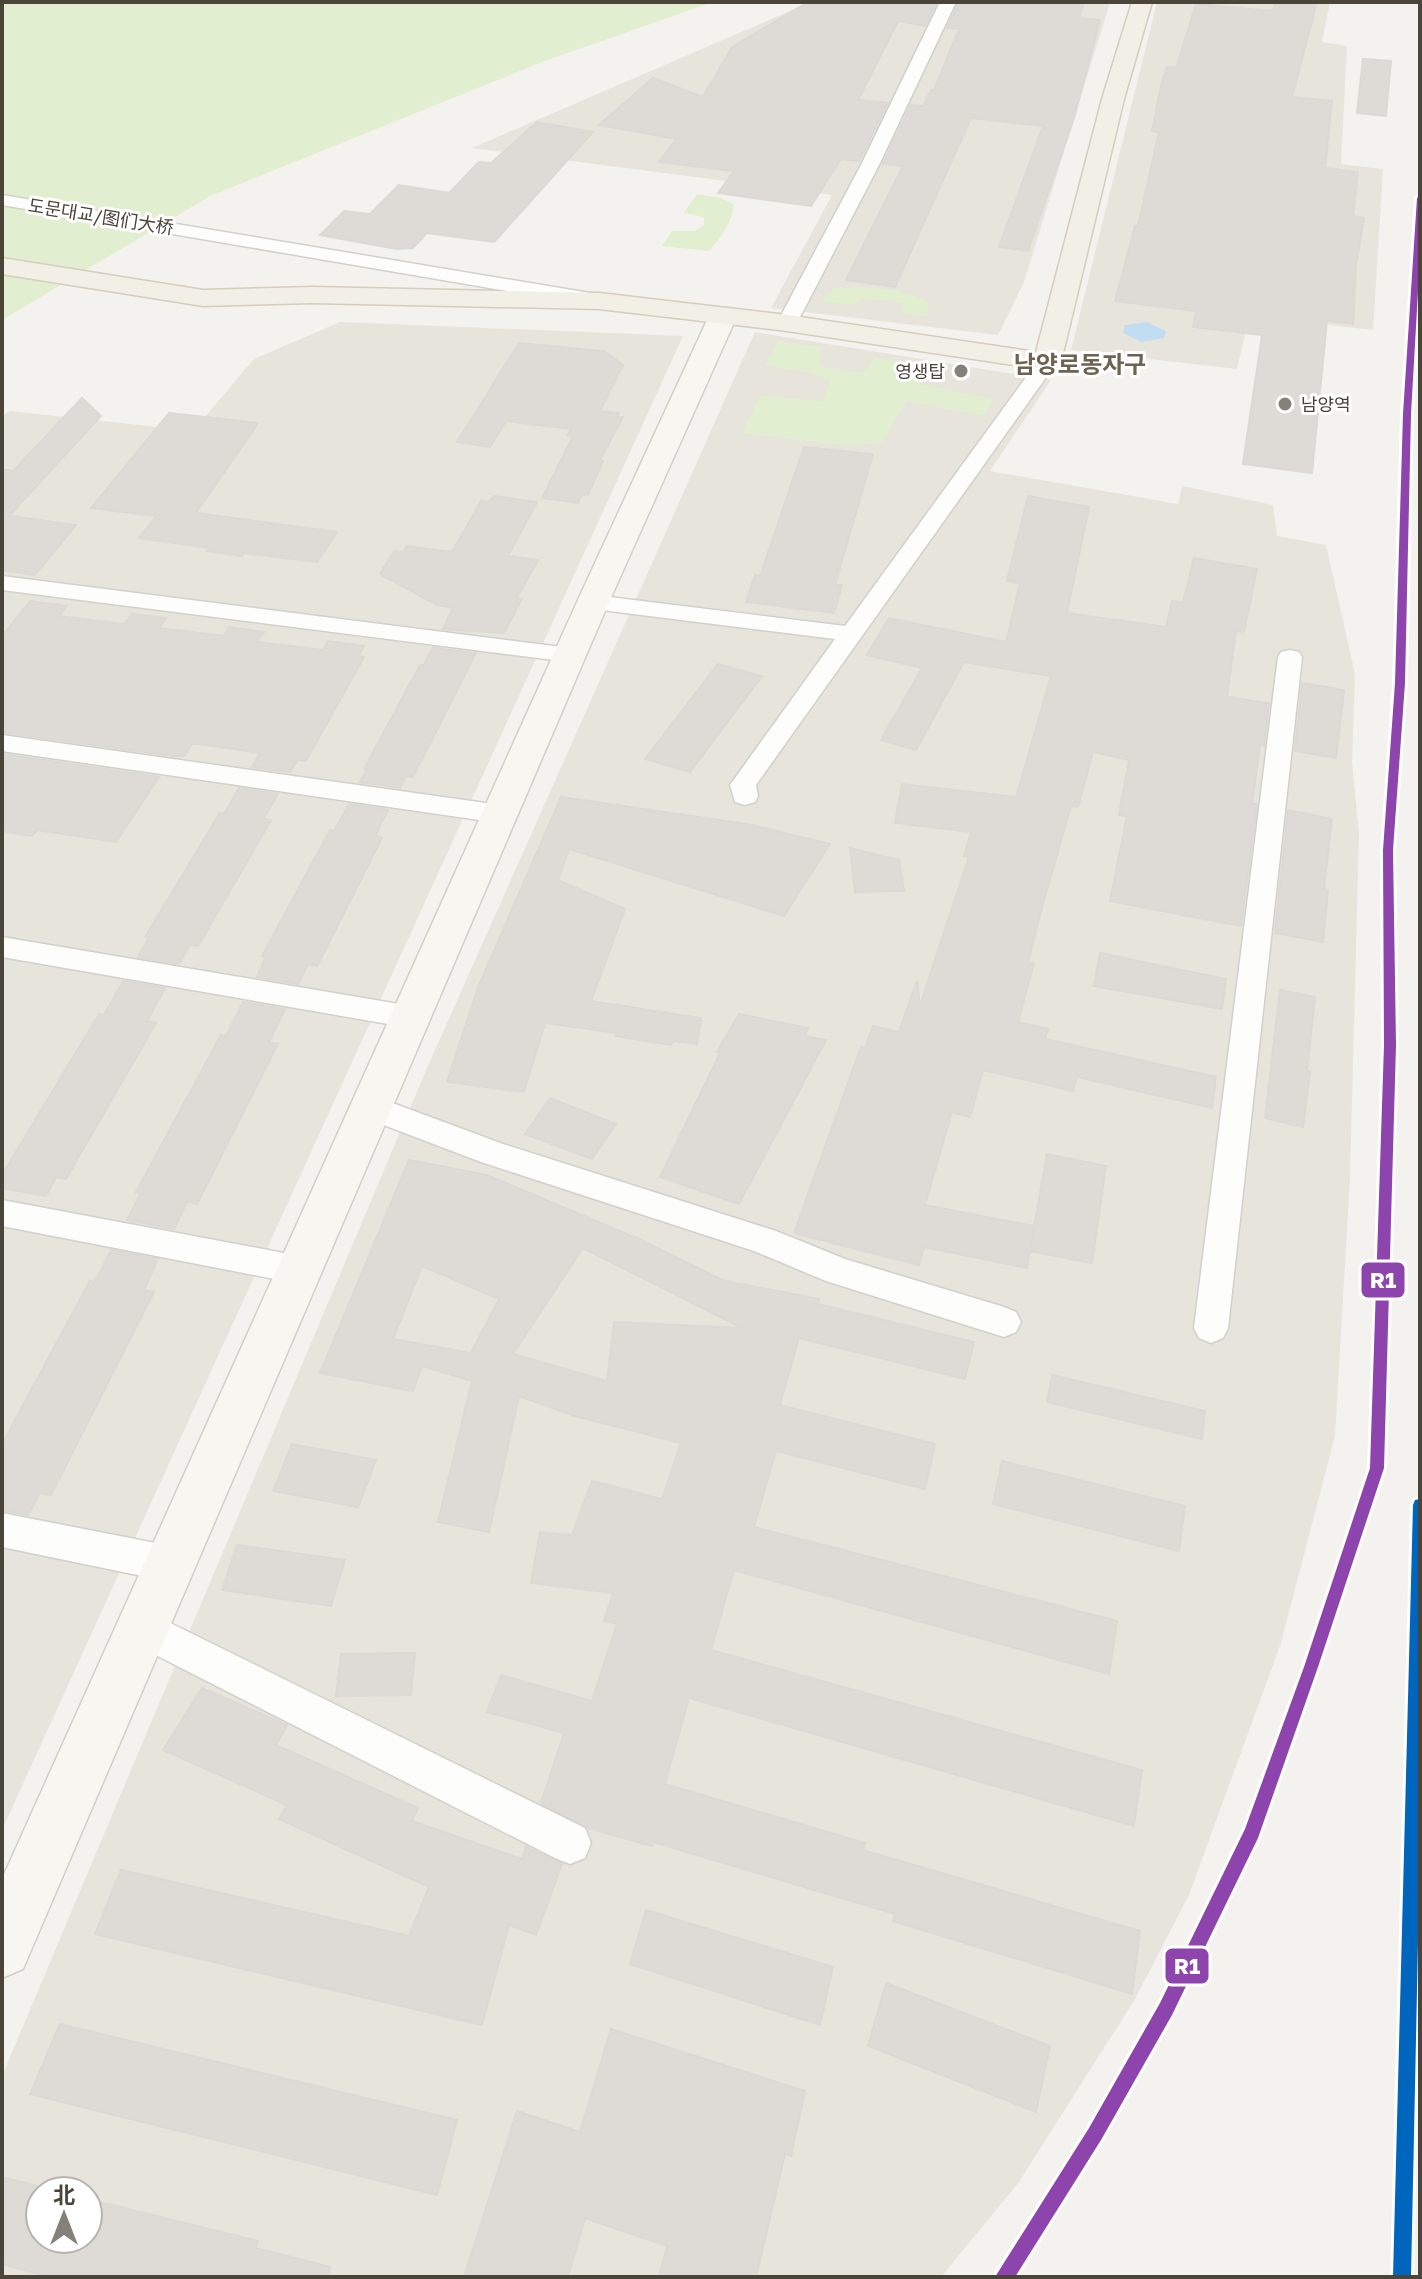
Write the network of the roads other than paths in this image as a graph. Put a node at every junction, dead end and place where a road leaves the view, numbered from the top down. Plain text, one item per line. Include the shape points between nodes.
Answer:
1 (948, 2) edge
2 (1142, 2) edge
3 (2, 200) edge
4 (2, 249) edge
5 (2, 266) edge
6 (172, 286) junction
7 (599, 301) junction
8 (723, 316) junction
9 (787, 323) junction
10 (1047, 362) junction
11 (2, 583) edge
12 (593, 602) junction
13 (852, 634) junction
14 (570, 655) junction
15 (1290, 657) dead end
16 (2, 743) edge
17 (745, 796) dead end
18 (500, 814) junction
19 (2, 947) edge
20 (411, 1017) junction
21 (371, 1107) junction
22 (2, 1213) edge
23 (300, 1270) junction
24 (1004, 1322) dead end
25 (1211, 1328) dead end
26 (2, 1530) edge
27 (171, 1564) junction
28 (142, 1628) junction
29 (570, 1843) dead end
30 (2, 1948) edge

1 - 9 street
2 - 10 main road
3 - 7 street, 도문대교/图们大桥
4 - 6 main road
5 - 6 main road
6 - 7 main road via 203,298
7 - 8 main road
8 - 9 main road
8 - 12 street
9 - 10 main road
10 - 13 street
11 - 14 street
12 - 13 street
12 - 14 street
13 - 17 street via 743,785
14 - 18 street
15 - 25 street
16 - 18 street
18 - 20 street
19 - 20 street
20 - 21 street
21 - 23 street
21 - 24 street via 838,1271
22 - 23 street
23 - 27 street
26 - 27 street
27 - 28 street
28 - 29 street
28 - 30 street

